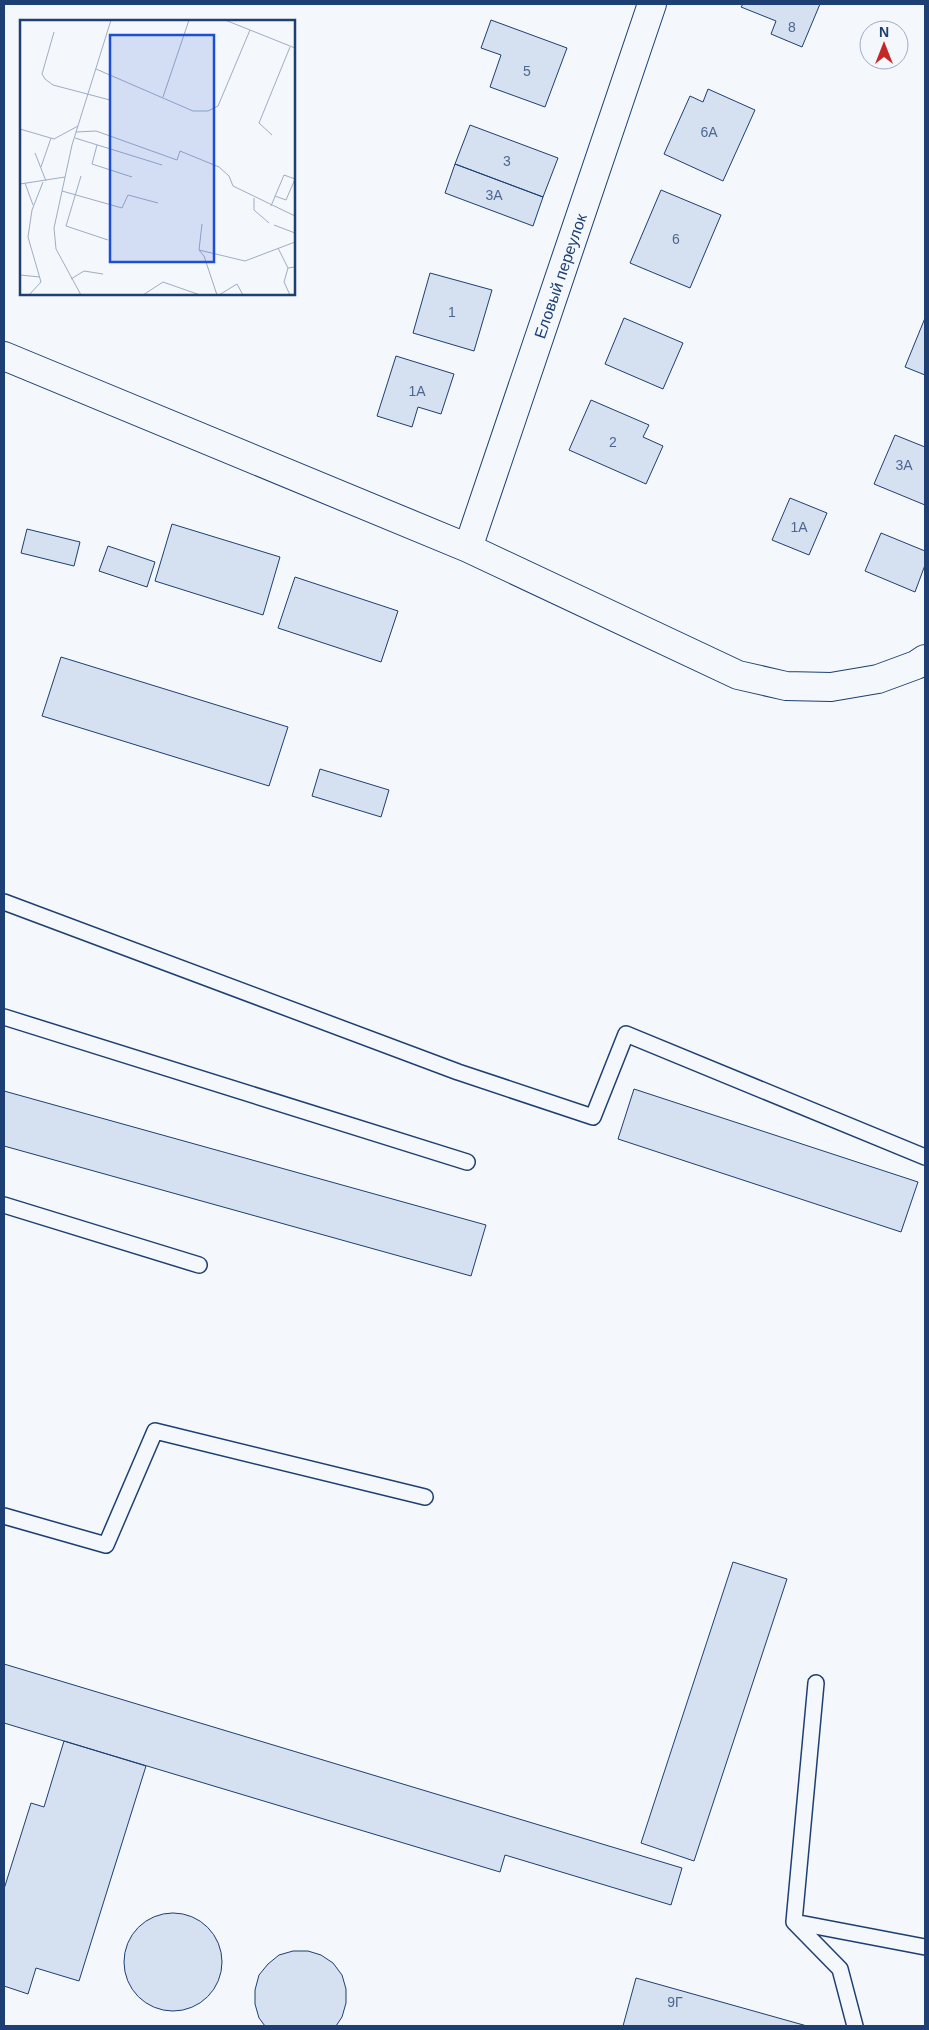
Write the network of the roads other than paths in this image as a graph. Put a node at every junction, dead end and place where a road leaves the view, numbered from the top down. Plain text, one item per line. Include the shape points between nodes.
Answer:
1 (652, 4) edge
2 (4, 356) edge
3 (468, 548) junction
4 (925, 659) edge
5 (4, 902) edge
6 (4, 1017) edge
7 (925, 1157) edge
8 (467, 1162) dead end
9 (4, 1205) edge
10 (199, 1265) dead end
11 (425, 1497) dead end
12 (4, 1516) edge
13 (816, 1683) dead end
14 (794, 1922) junction
15 (925, 1948) edge
16 (855, 2026) edge

1 - 3 street, Еловый переулок
2 - 3 street
3 - 4 street via 738,675 786,686 831,687 878,679
5 - 7 lane via 458,1072 593,1118 626,1034
6 - 8 lane
9 - 10 lane
11 - 12 lane via 155,1431 106,1545
13 - 14 lane
14 - 15 lane
14 - 16 lane via 840,1969

